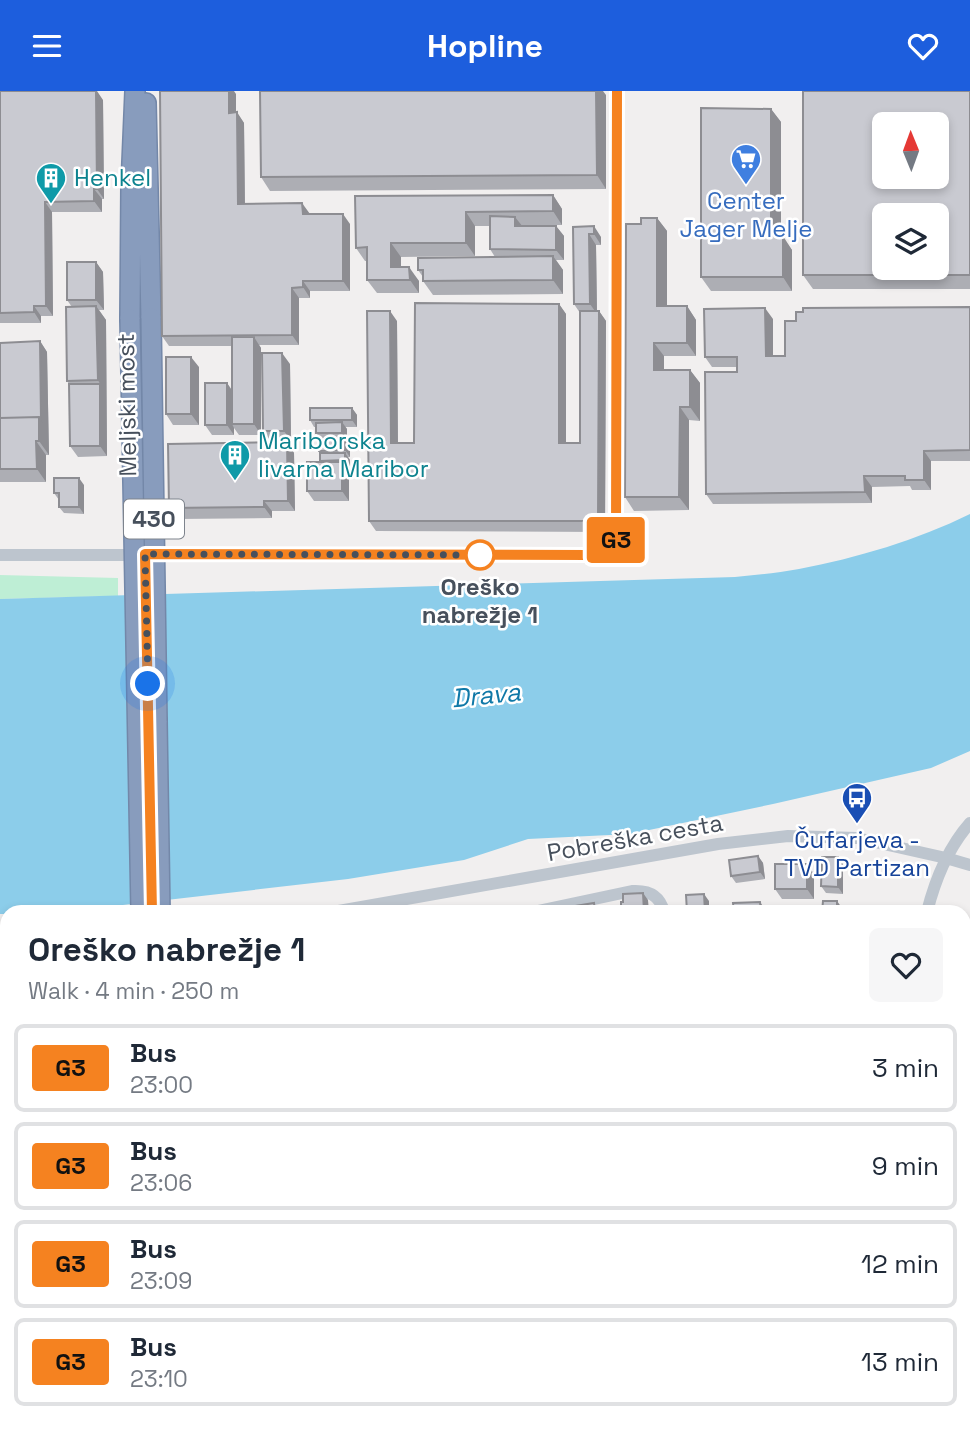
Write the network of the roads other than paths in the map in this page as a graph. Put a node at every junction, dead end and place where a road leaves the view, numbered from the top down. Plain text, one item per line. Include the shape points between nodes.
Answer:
1 (125, 91) edge
2 (135, 91) edge
3 (146, 91) edge
4 (156, 91) edge
5 (617, 91) edge
6 (140, 186) junction
7 (145, 554) junction
8 (0, 555) edge
9 (970, 824) edge
10 (946, 858) junction
11 (970, 865) edge
12 (151, 905) edge
13 (151, 905) edge
14 (151, 905) edge
15 (373, 905) edge
16 (567, 905) edge
17 (662, 905) edge
18 (929, 905) edge

1 - 6 highway
2 - 6 highway, 430
3 - 6 highway, 430
4 - 6 highway
5 - 7 street via 617,530 607,552
6 - 12 highway, Meljski most / 430, bridge via 150,318
6 - 13 highway, Meljski most / 430, bridge via 130,319
7 - 8 street
7 - 14 street
9 - 10 street
10 - 11 street, Pobreška cesta
10 - 15 street, Pobreška cesta via 858,838 758,838
10 - 18 street
16 - 17 street via 641,890

